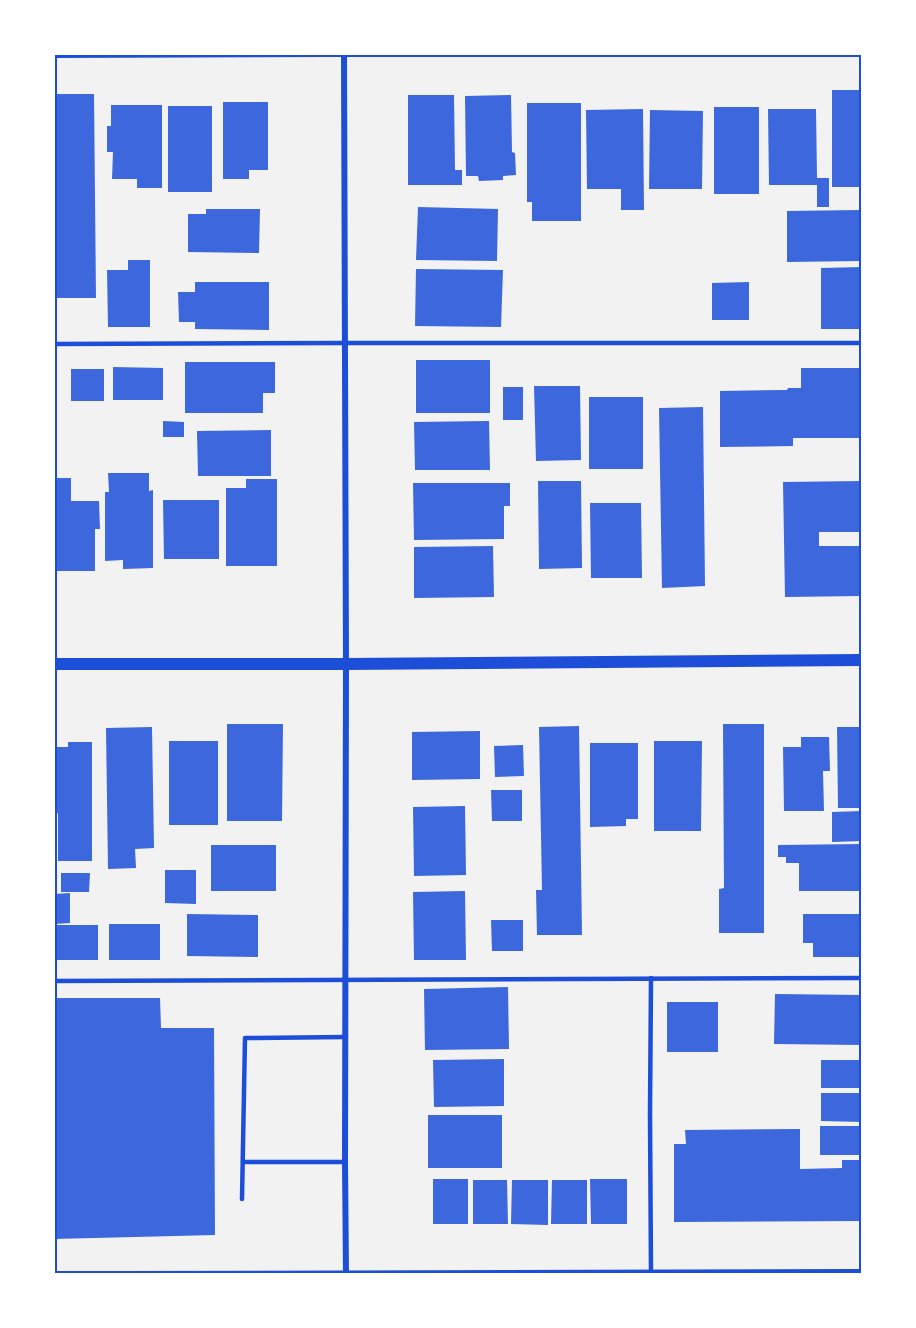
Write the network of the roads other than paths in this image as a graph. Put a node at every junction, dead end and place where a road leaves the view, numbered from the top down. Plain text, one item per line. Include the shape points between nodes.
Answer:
1 (344, 55) edge
2 (344, 343) junction
3 (862, 343) edge
4 (54, 344) edge
5 (862, 660) edge
6 (54, 664) edge
7 (346, 664) junction
8 (651, 978) junction
9 (862, 978) edge
10 (346, 980) junction
11 (54, 981) edge
12 (346, 1038) junction
13 (243, 1162) junction
14 (345, 1162) junction
15 (242, 1199) dead end
16 (862, 1272) edge
17 (346, 1273) edge
18 (123, 1274) edge
19 (651, 1274) edge

1 - 2 street
2 - 3 lane
2 - 4 lane
2 - 7 street
5 - 7 main road
6 - 7 main road
7 - 10 street
8 - 9 lane
8 - 10 lane
8 - 19 lane
10 - 11 lane
10 - 12 street
12 - 13 lane via 245,1038
12 - 14 street
13 - 14 lane
13 - 15 lane
14 - 17 street
16 - 19 street
17 - 18 street
17 - 19 street

